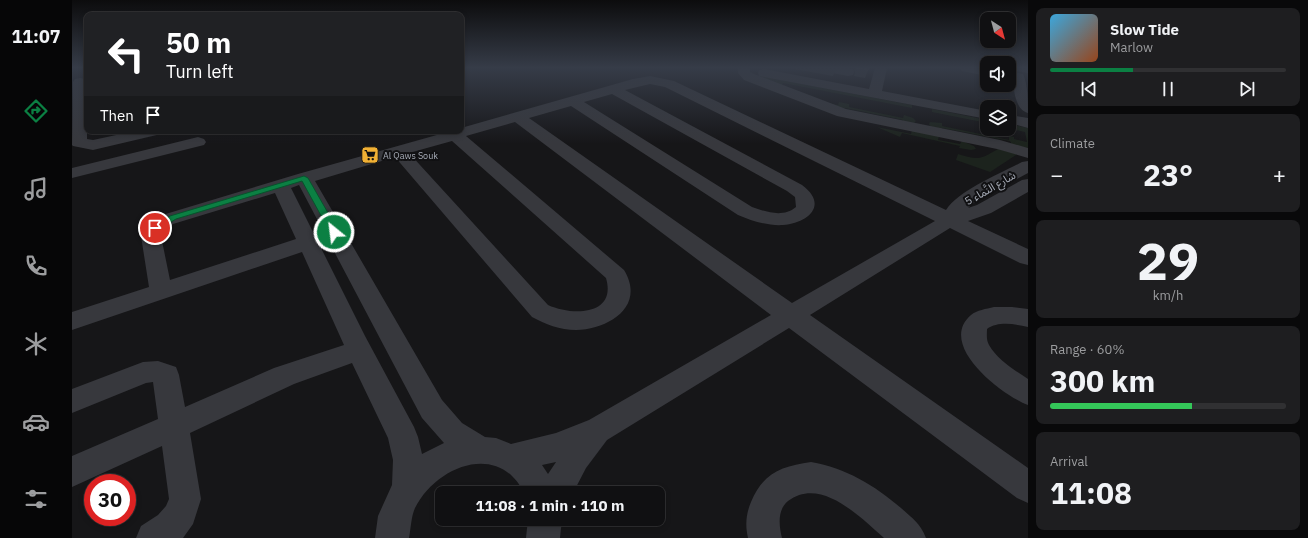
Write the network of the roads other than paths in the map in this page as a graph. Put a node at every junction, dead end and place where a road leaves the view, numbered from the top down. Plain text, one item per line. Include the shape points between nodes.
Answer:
1 (80, 93) edge
2 (600, 93) edge
3 (622, 93) edge
4 (688, 93) edge
5 (791, 93) edge
6 (872, 93) edge
7 (1022, 93) edge
8 (876, 94) joint
9 (573, 101) junction
10 (1028, 109) edge
11 (980, 114) edge
12 (517, 117) junction
13 (1016, 120) edge
14 (1028, 123) edge
15 (919, 129) junction
16 (464, 132) edge
17 (980, 133) edge
18 (142, 134) edge
19 (458, 134) edge
20 (455, 135) junction
21 (987, 136) edge
22 (992, 136) edge
23 (198, 142) dead end
24 (398, 151) junction
25 (1028, 153) edge
26 (1028, 166) edge
27 (72, 173) edge
28 (304, 178) junction
29 (1028, 184) edge
30 (281, 185) junction
31 (950, 220) junction
32 (309, 242) junction
33 (1028, 258) edge
34 (162, 291) junction
35 (790, 315) junction
36 (1028, 318) edge
37 (72, 321) edge
38 (355, 343) junction
39 (1028, 393) edge
40 (72, 401) edge
41 (174, 426) junction
42 (599, 429) junction
43 (480, 450) junction
44 (511, 458) junction
45 (72, 472) edge
46 (536, 486) edge
47 (559, 486) edge
48 (1028, 487) edge
49 (393, 519) edge
50 (544, 526) edge
51 (154, 538) edge
52 (543, 538) edge
53 (765, 538) edge
54 (908, 538) edge

1 - 18 street via 79,143 93,145
2 - 9 street
3 - 9 street via 793,187 806,200 805,209 797,215 782,219 763,217 745,211
4 - 31 street
5 - 15 street via 842,113
6 - 8 street
7 - 10 street
8 - 11 street
9 - 12 street
12 - 16 street
12 - 35 street
13 - 14 street
15 - 17 street
15 - 21 street via 965,154 976,154
19 - 20 street
20 - 24 street
20 - 24 street via 616,275 621,292 612,309 602,315 577,321 551,317 540,311
22 - 25 street
23 - 27 street
24 - 28 street
26 - 31 street, شارع النَّماء 5 via 968,198
28 - 30 street
28 - 43 street via 432,409 452,432
29 - 31 street, شارع النَّماء 5 via 984,209
30 - 32 street
30 - 34 street via 173,217 160,224 151,236
31 - 33 street
31 - 35 street
32 - 34 street
32 - 38 street
34 - 37 street
35 - 42 street
35 - 48 street
36 - 39 street via 990,316 976,325 974,333 980,353 989,364
38 - 41 street
38 - 49 street via 403,437 408,460
40 - 41 street via 143,373 160,372 166,375
41 - 45 street
41 - 51 street via 185,499 184,508 169,528
42 - 44 street via 558,447
42 - 47 street via 574,458
43 - 44 street
43 - 49 street via 464,451 433,463 420,474
44 - 46 street via 531,476
50 - 52 street
53 - 54 street via 763,517 766,504 773,493 782,484 796,479 811,478 844,486 861,496

